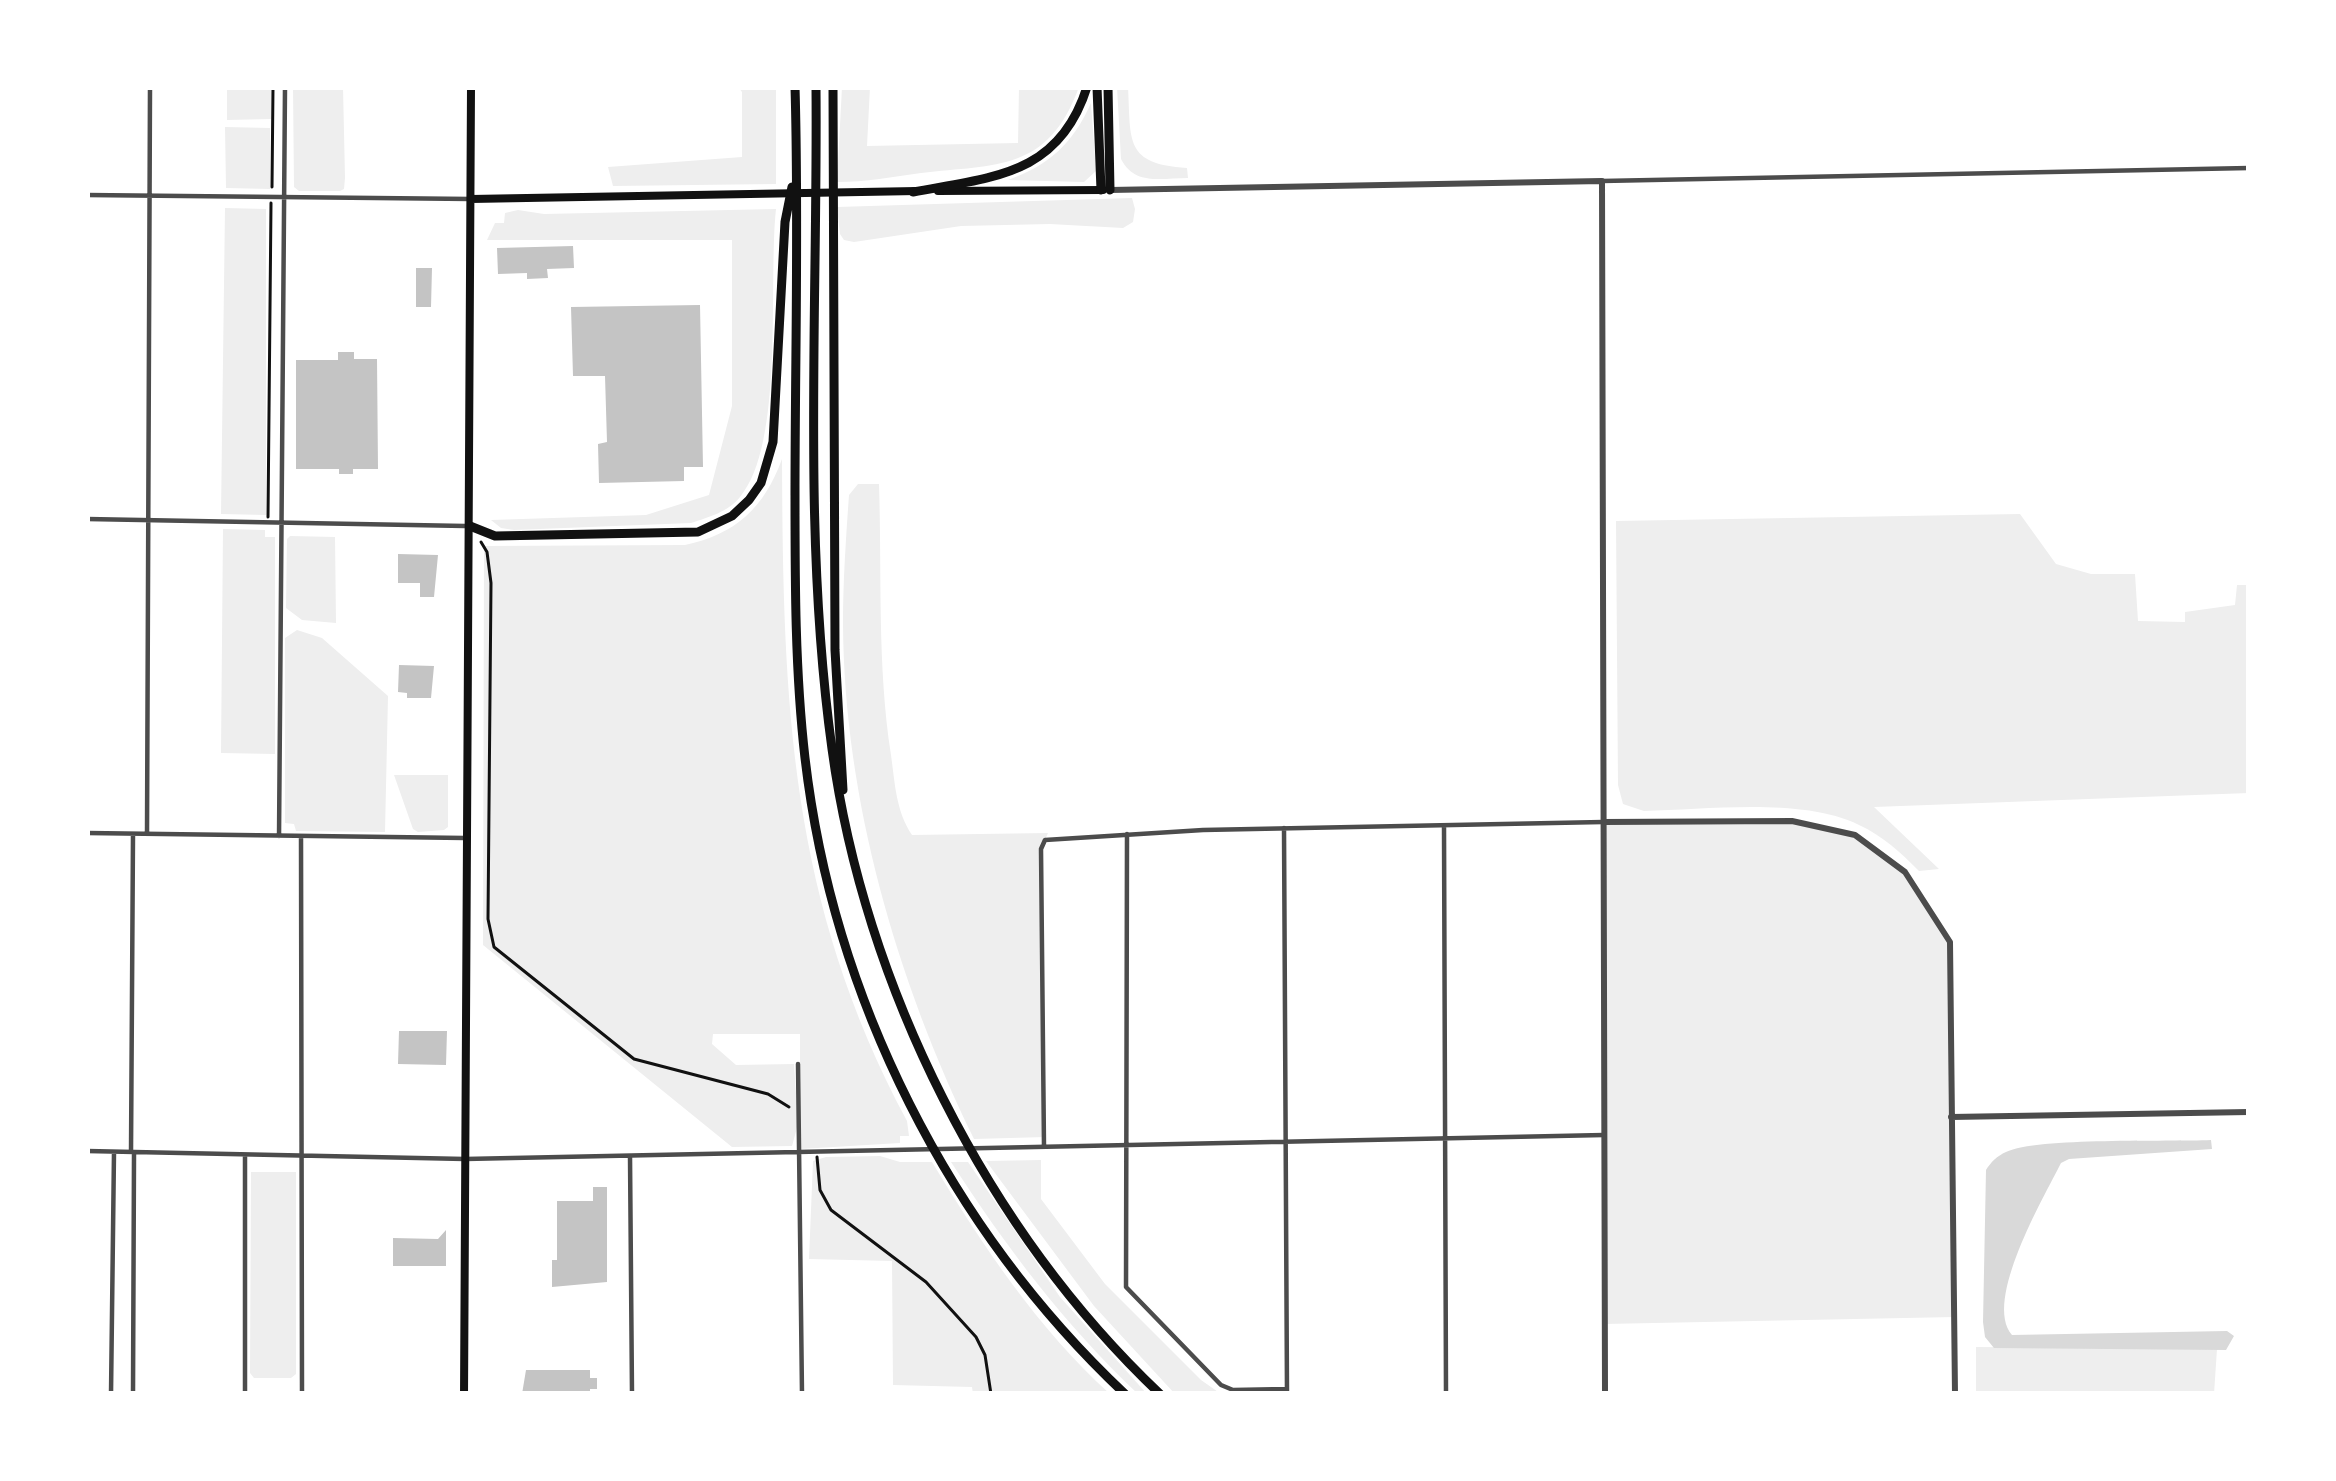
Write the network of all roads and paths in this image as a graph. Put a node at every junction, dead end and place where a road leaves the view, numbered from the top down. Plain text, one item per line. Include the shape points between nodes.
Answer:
1 (150, 87) edge
2 (273, 87) edge
3 (285, 87) edge
4 (471, 87) edge
5 (795, 87) edge
6 (816, 87) edge
7 (832, 87) edge
8 (1087, 87) edge
9 (1097, 87) edge
10 (1108, 87) edge
11 (796, 164) junction
12 (2249, 168) edge
13 (272, 181) dead end
14 (1602, 181) junction
15 (1106, 190) junction
16 (913, 191) junction
17 (87, 195) edge
18 (150, 196) junction
19 (282, 197) junction
20 (471, 199) junction
21 (270, 213) dead end
22 (268, 509) dead end
23 (87, 519) edge
24 (148, 520) junction
25 (283, 523) junction
26 (470, 526) junction
27 (488, 552) dead end
28 (843, 813) junction
29 (1603, 822) junction
30 (1444, 826) junction
31 (1284, 828) junction
32 (87, 833) edge
33 (133, 834) junction
34 (146, 834) junction
35 (1126, 834) junction
36 (279, 836) junction
37 (302, 836) junction
38 (466, 838) junction
39 (798, 1064) dead end
40 (2249, 1112) edge
41 (1951, 1117) junction
42 (800, 1121) junction
43 (1604, 1135) junction
44 (1445, 1138) junction
45 (1286, 1142) junction
46 (1126, 1145) junction
47 (1044, 1147) junction
48 (87, 1151) edge
49 (114, 1152) junction
50 (133, 1152) junction
51 (802, 1152) junction
52 (245, 1155) junction
53 (302, 1156) junction
54 (630, 1156) junction
55 (465, 1159) junction
56 (818, 1160) dead end
57 (1286, 1391) edge
58 (111, 1394) edge
59 (133, 1394) edge
60 (245, 1394) edge
61 (302, 1394) edge
62 (464, 1394) edge
63 (632, 1394) edge
64 (802, 1394) edge
65 (991, 1394) edge
66 (1125, 1394) edge
67 (1160, 1394) edge
68 (1446, 1394) edge
69 (1605, 1394) edge
70 (1955, 1394) edge

1 - 18 street
2 - 13 path
3 - 19 street
4 - 20 main road
5 - 11 highway
6 - 28 highway via 818,595
7 - 28 highway
8 - 16 highway via 1074,120 1039,159 992,178
9 - 15 highway
10 - 15 highway
11 - 26 highway via 785,223 773,442 749,500 715,526 672,535 495,536
11 - 66 highway via 796,645 806,761 851,964 918,1121 954,1182 1028,1288
12 - 14 street
14 - 15 street
14 - 29 street
15 - 16 main road
16 - 20 main road
17 - 18 street
18 - 19 street
18 - 24 street
19 - 20 street
19 - 25 street
20 - 26 main road
21 - 22 path
23 - 24 street
24 - 25 street
24 - 34 street
25 - 26 street
25 - 36 street
26 - 38 main road
27 - 42 path via 494,947 634,1059 775,1096
28 - 67 highway via 884,954 953,1119 1067,1292
29 - 30 street
29 - 41 street via 1792,821 1855,835 1905,872 1951,942
29 - 43 street
30 - 31 street
30 - 44 street
31 - 35 street
31 - 45 street
32 - 33 street
33 - 34 street
33 - 50 street
34 - 36 street
35 - 46 street
35 - 47 street via 1045,839 1041,849
36 - 37 street
37 - 38 street
37 - 53 street
38 - 55 main road
39 - 42 street
40 - 41 street
41 - 70 street
42 - 51 street
43 - 44 street
43 - 69 street
44 - 45 street
44 - 68 street
45 - 46 street
45 - 57 street
46 - 47 street
46 - 57 street via 1126,1287 1221,1385
47 - 51 street
48 - 49 street
49 - 50 street
49 - 58 street
50 - 52 street
50 - 59 street
51 - 54 street
51 - 64 street
52 - 53 street
52 - 60 street
53 - 55 street
53 - 61 street
54 - 55 street
54 - 63 street
55 - 62 main road
56 - 65 path via 831,1210 926,1282 976,1337

